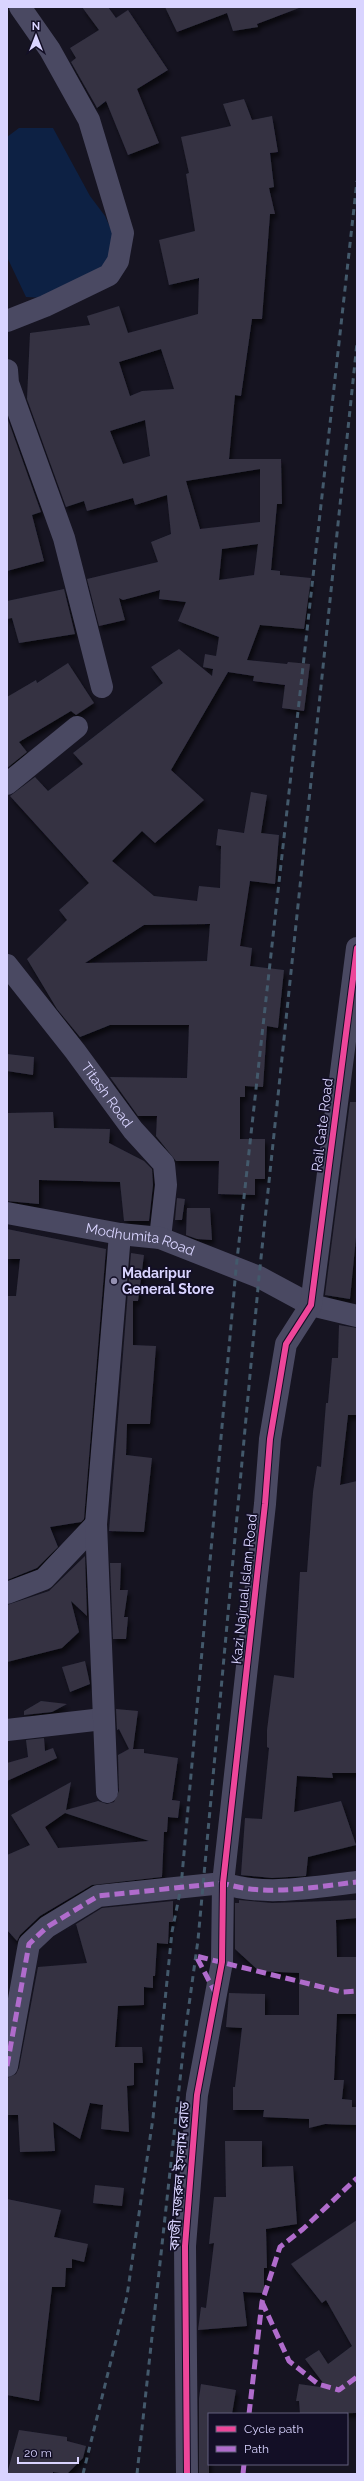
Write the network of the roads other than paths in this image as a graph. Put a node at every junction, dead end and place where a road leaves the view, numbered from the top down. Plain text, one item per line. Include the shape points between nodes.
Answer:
1 (20, 7) edge
2 (7, 321) edge
3 (7, 379) edge
4 (102, 687) dead end
5 (77, 727) dead end
6 (7, 784) edge
7 (356, 956) edge
8 (7, 965) edge
9 (7, 1213) edge
10 (120, 1234) junction
11 (160, 1238) junction
12 (311, 1305) junction
13 (357, 1316) edge
14 (96, 1524) junction
15 (7, 1593) edge
16 (103, 1719) junction
17 (7, 1730) edge
18 (107, 1792) dead end
19 (223, 1882) junction
20 (357, 1882) edge
21 (7, 2066) edge
22 (187, 2474) edge

1 - 2 street via 50,50 89,120 123,232 118,261 109,274 45,306
3 - 4 street via 64,538
5 - 6 street
7 - 12 street, Rail Gate Road
8 - 11 street, Titash Road via 76,1051 132,1130 164,1164 166,1185
9 - 10 street, Modhumita Road
10 - 11 street, Modhumita Road
10 - 14 street
11 - 12 street, Modhumita Road via 259,1277
12 - 13 street, Modhumita Road
12 - 19 street, Kazi Najrual Islam Road via 286,1344 272,1431
14 - 15 street via 44,1579
14 - 16 street
16 - 17 street
16 - 18 street
19 - 20 street via 240,1889 284,1890
19 - 21 street via 98,1896 47,1926 29,1944
19 - 22 street, কাজী নজরুল ইসলাম রোড via 222,1962 197,2094 185,2246

